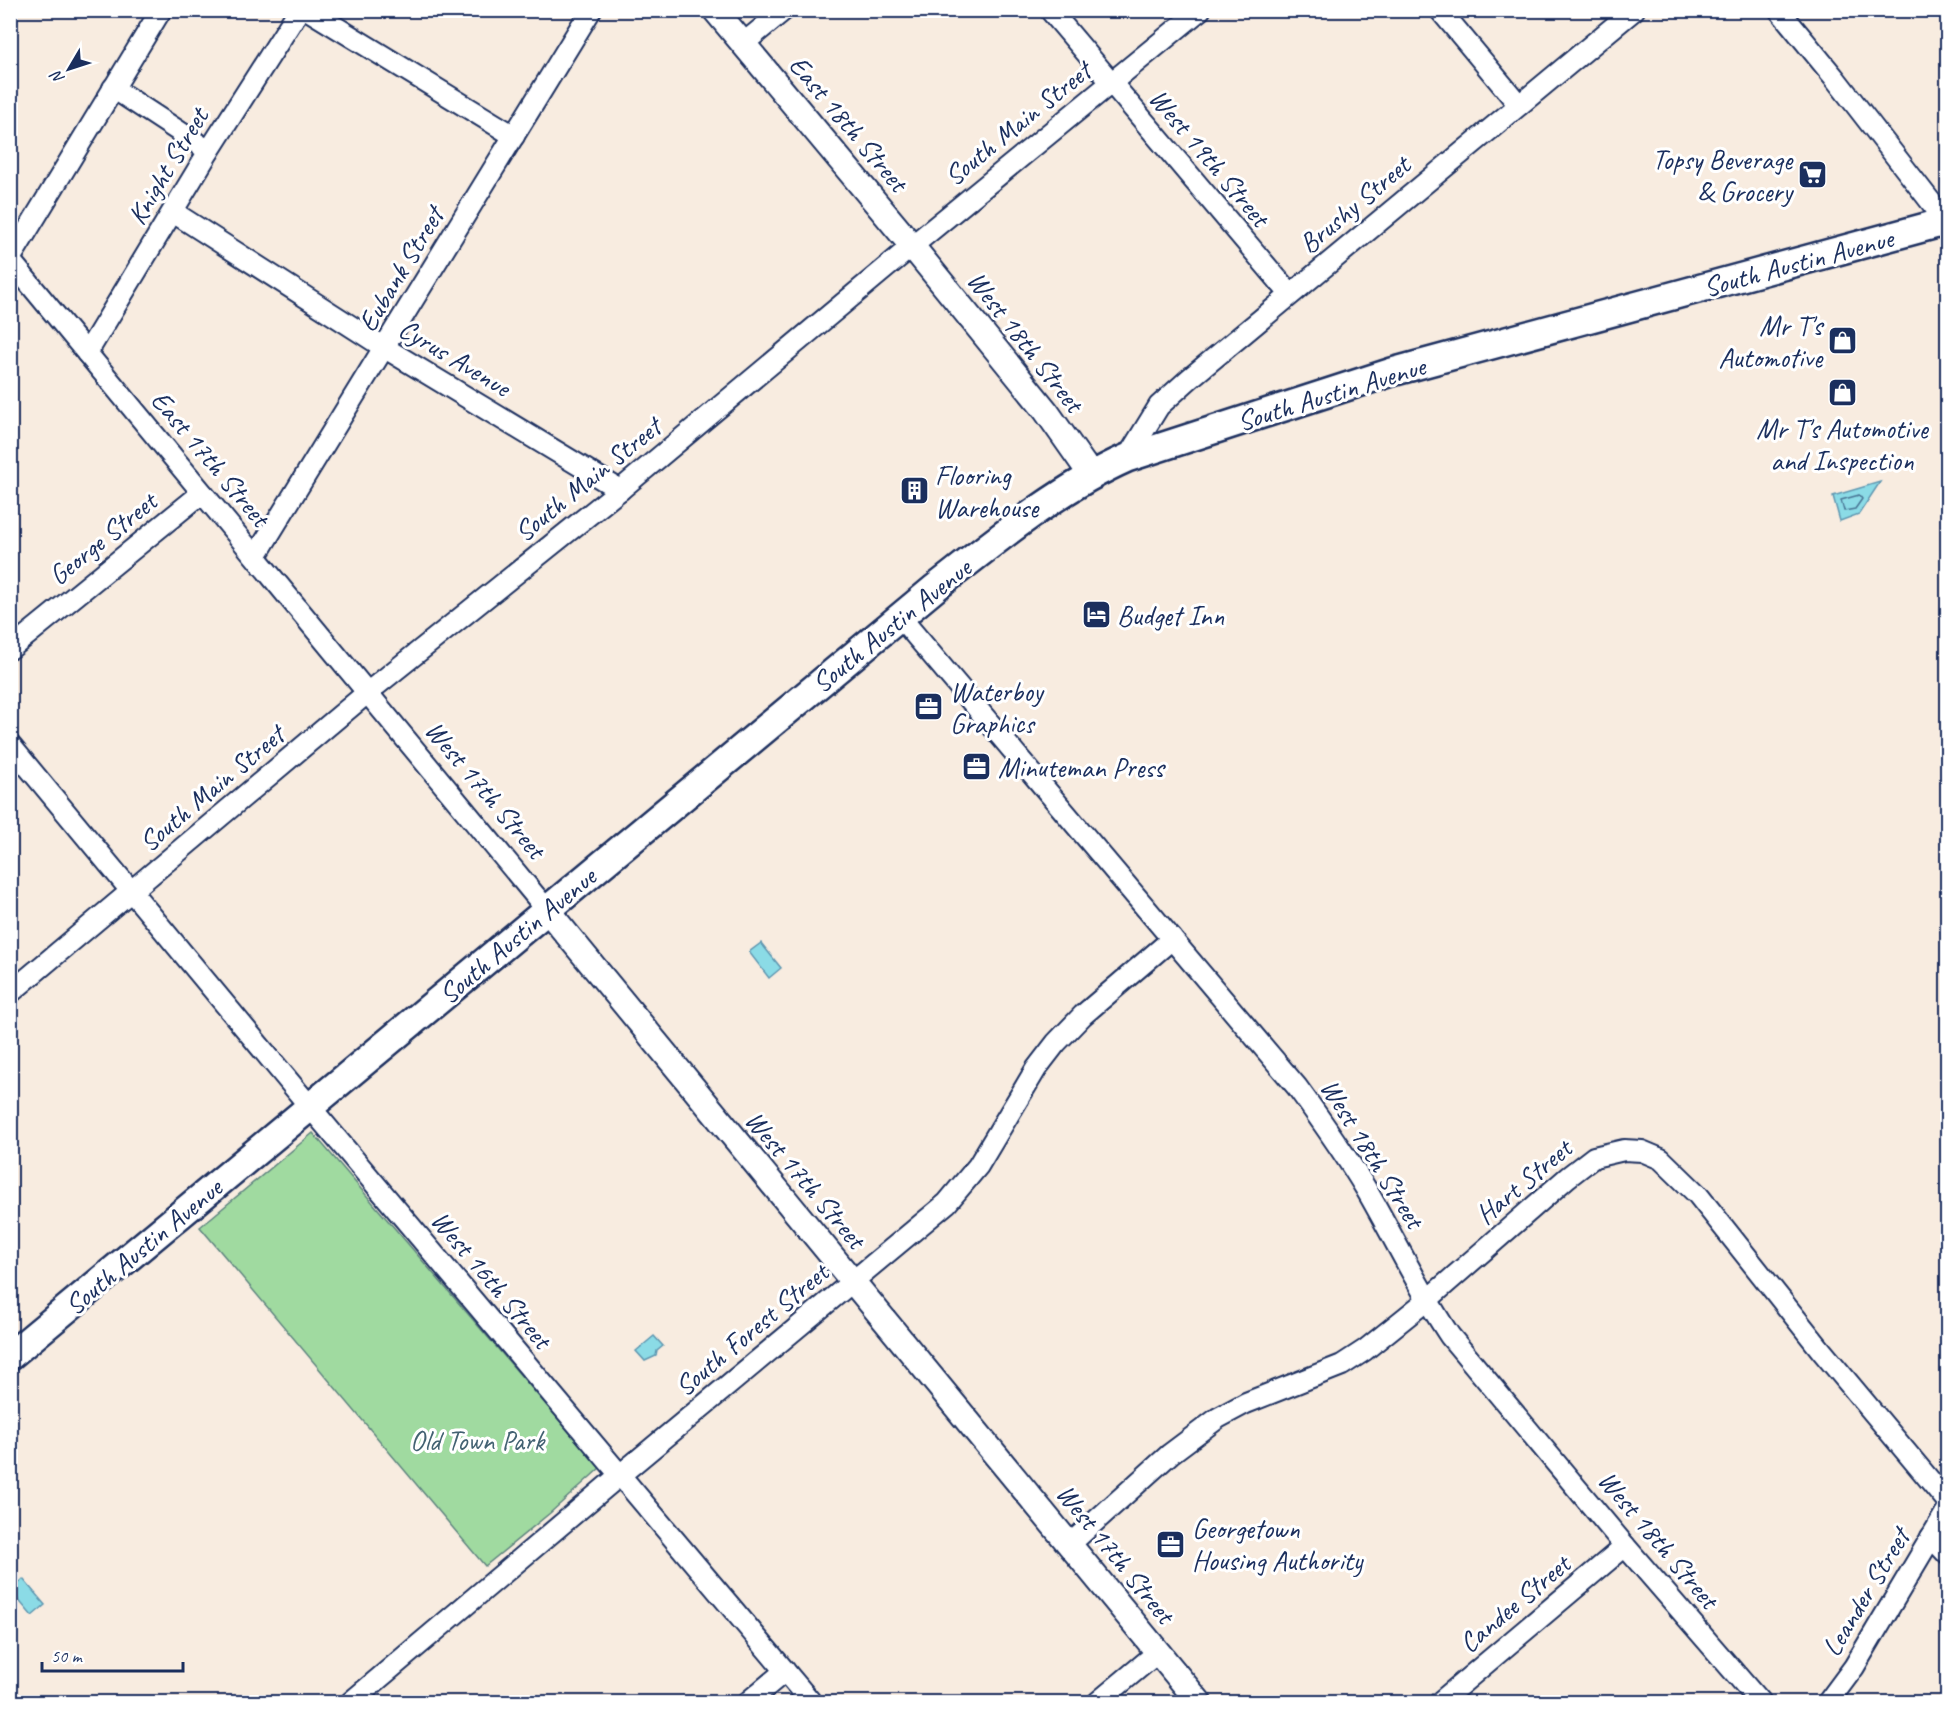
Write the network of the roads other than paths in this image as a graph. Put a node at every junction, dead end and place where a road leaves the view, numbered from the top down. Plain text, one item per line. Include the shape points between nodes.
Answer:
1 (161, 10) edge
2 (299, 10) edge
3 (308, 10) edge
4 (591, 10) edge
5 (715, 10) edge
6 (784, 10) edge
7 (1050, 10) edge
8 (1200, 10) edge
9 (1440, 10) edge
10 (1634, 10) edge
11 (1779, 10) edge
12 (744, 44) junction
13 (1111, 83) junction
14 (113, 88) junction
15 (1519, 105) junction
16 (514, 136) junction
17 (209, 151) junction
18 (173, 212) junction
19 (1947, 222) edge
20 (912, 246) junction
21 (10, 259) edge
22 (1290, 294) junction
23 (385, 348) junction
24 (87, 353) junction
25 (1126, 458) junction
26 (1091, 475) junction
27 (620, 490) junction
28 (202, 493) junction
29 (256, 556) junction
30 (900, 616) junction
31 (10, 649) edge
32 (368, 693) junction
33 (10, 745) edge
34 (132, 891) junction
35 (547, 910) junction
36 (1172, 939) junction
37 (10, 993) edge
38 (311, 1108) junction
39 (852, 1281) junction
40 (1426, 1301) junction
41 (10, 1356) edge
42 (620, 1475) junction
43 (1947, 1502) edge
44 (1947, 1509) edge
45 (1932, 1537) junction
46 (1070, 1544) junction
47 (1625, 1546) junction
48 (1947, 1555) edge
49 (1158, 1652) junction
50 (785, 1671) junction
51 (351, 1702) edge
52 (748, 1702) edge
53 (811, 1702) edge
54 (1098, 1702) edge
55 (1199, 1702) edge
56 (1440, 1702) edge
57 (1760, 1702) edge
58 (1828, 1702) edge

1 - 14 street
2 - 17 street, Knight Street
3 - 16 street
4 - 16 street, Eubank Street
5 - 12 street, East 18th Street
6 - 12 street
7 - 13 street, West 19th Street
8 - 13 street, South Main Street
9 - 15 street
10 - 15 street, Brushy Street
11 - 19 street
12 - 20 street, East 18th Street
13 - 20 street, South Main Street
13 - 22 street, West 19th Street
14 - 17 street
14 - 21 street
15 - 22 street, Brushy Street
16 - 23 street, Eubank Street
17 - 18 street, Knight Street
18 - 23 street, Cyrus Avenue
18 - 24 street, Knight Street
19 - 25 main road, South Austin Avenue via 1392,372
20 - 26 street, West 18th Street via 1046,411
20 - 27 street, South Main Street
21 - 24 street, East 17th Street
22 - 25 street, Brushy Street via 1159,406
23 - 27 street, Cyrus Avenue
23 - 29 street, Eubank Street
24 - 28 street, East 17th Street
25 - 26 main road, South Austin Avenue
26 - 30 main road, South Austin Avenue via 984,549
27 - 32 street, South Main Street
28 - 29 street, East 17th Street
28 - 31 street, George Street
29 - 32 street, East 17th Street
30 - 35 main road, South Austin Avenue
30 - 36 street, West 18th Street
32 - 34 street, South Main Street
32 - 35 street, West 17th Street
33 - 34 street, West 16th Street
34 - 37 street, South Main Street
34 - 38 street, West 16th Street
35 - 38 main road, South Austin Avenue
35 - 39 street, West 17th Street
36 - 39 street, South Forest Street via 1056,1043 978,1166 947,1203
36 - 40 street, West 18th Street via 1297,1087 1333,1137
38 - 41 main road, South Austin Avenue
38 - 42 street, West 16th Street
39 - 42 street, South Forest Street
39 - 46 street, West 17th Street
40 - 43 street, Hart Street via 1594,1158 1624,1150 1642,1151 1661,1159 1698,1195
40 - 46 street, Hart Street via 1342,1365 1218,1418 1170,1454
40 - 47 street, West 18th Street via 1450,1336
42 - 50 street, West 16th Street
42 - 51 street, South Forest Street
44 - 45 street, Leander Street
45 - 48 street
45 - 58 street, Leander Street via 1854,1667
46 - 49 street, West 17th Street
47 - 56 street, Candee Street
47 - 57 street, West 18th Street
49 - 54 street
49 - 55 street, West 17th Street
50 - 52 street
50 - 53 street, West 16th Street

